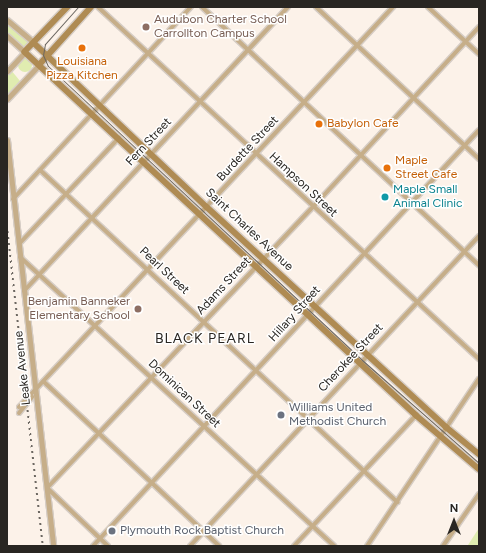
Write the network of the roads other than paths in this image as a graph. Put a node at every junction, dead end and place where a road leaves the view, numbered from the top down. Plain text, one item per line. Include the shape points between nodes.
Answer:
1 (68, 7) edge
2 (91, 7) edge
3 (98, 7) edge
4 (191, 7) edge
5 (202, 7) edge
6 (288, 7) edge
7 (316, 7) edge
8 (393, 7) edge
9 (428, 7) edge
10 (7, 20) edge
11 (479, 26) edge
12 (7, 36) edge
13 (465, 41) junction
14 (34, 43) junction
15 (357, 46) junction
16 (248, 50) junction
17 (25, 52) junction
18 (148, 54) junction
19 (479, 54) edge
20 (47, 56) junction
21 (39, 65) junction
22 (7, 71) edge
23 (413, 98) junction
24 (7, 99) edge
25 (200, 102) junction
26 (304, 102) junction
27 (100, 105) junction
28 (93, 113) junction
29 (479, 130) edge
30 (119, 138) junction
31 (7, 140) edge
32 (465, 145) junction
33 (256, 154) junction
34 (151, 155) junction
35 (361, 155) junction
36 (479, 159) edge
37 (144, 162) junction
38 (40, 170) junction
39 (66, 194) junction
40 (13, 199) junction
41 (412, 202) junction
42 (207, 207) junction
43 (313, 207) junction
44 (201, 214) junction
45 (92, 218) junction
46 (479, 236) edge
47 (19, 244) junction
48 (464, 251) junction
49 (364, 254) junction
50 (20, 257) junction
51 (264, 258) junction
52 (479, 265) edge
53 (257, 266) junction
54 (148, 270) junction
55 (41, 274) junction
56 (24, 291) junction
57 (416, 303) junction
58 (315, 306) junction
59 (308, 314) junction
60 (204, 322) junction
61 (96, 326) junction
62 (367, 355) junction
63 (479, 359) edge
64 (360, 363) junction
65 (256, 371) junction
66 (152, 378) junction
67 (479, 379) edge
68 (44, 382) junction
69 (35, 392) junction
70 (18, 407) dead end
71 (19, 413) dead end
72 (416, 415) junction
73 (308, 419) junction
74 (204, 426) junction
75 (446, 427) junction
76 (101, 433) junction
77 (440, 436) junction
78 (479, 454) edge
79 (479, 469) edge
80 (364, 471) junction
81 (256, 475) junction
82 (152, 482) junction
83 (47, 488) junction
84 (479, 494) edge
85 (397, 502) junction
86 (312, 527) junction
87 (204, 531) junction
88 (100, 538) junction
89 (53, 546) edge
90 (93, 546) edge
91 (108, 546) edge
92 (190, 546) edge
93 (220, 546) edge
94 (294, 546) edge
95 (334, 546) edge
96 (366, 546) edge
97 (443, 546) edge

1 - 14 main road
2 - 20 main road
3 - 18 street, Hampson Street
4 - 18 street
5 - 16 street
6 - 16 street, Fern Street
7 - 15 street
8 - 15 street, Burdette Street
9 - 13 street
10 - 14 street, Saint Charles Avenue
11 - 13 street, Adams Street
12 - 17 street, Saint Charles Avenue
13 - 19 street
13 - 23 street, Adams Street
14 - 17 main road
14 - 20 main road, Saint Charles Avenue
15 - 23 street
15 - 26 street, Burdette Street
16 - 25 street, Fern Street
16 - 26 street
17 - 21 main road, Saint Charles Avenue
17 - 22 street
18 - 25 street, Hampson Street
18 - 27 street
20 - 21 main road
20 - 27 main road, Saint Charles Avenue
21 - 24 street
21 - 28 main road, Saint Charles Avenue
23 - 32 street
23 - 35 street, Adams Street
25 - 33 street, Hampson Street
25 - 34 street, Fern Street
26 - 33 street, Burdette Street
26 - 35 street
27 - 28 street
27 - 34 main road, Saint Charles Avenue
28 - 30 main road, Saint Charles Avenue
28 - 38 street
29 - 32 street, Hillary Street
30 - 37 main road, Saint Charles Avenue
30 - 39 street
31 - 40 street, Leake Avenue
32 - 36 street
32 - 41 street, Hillary Street
33 - 42 street, Burdette Street
33 - 43 street, Hampson Street
34 - 37 street, Fern Street
34 - 42 main road, Saint Charles Avenue
35 - 41 street
35 - 43 street, Adams Street
37 - 44 main road, Saint Charles Avenue
37 - 45 street, Fern Street
38 - 39 street, Pearl Street
38 - 40 street
39 - 45 street, Pearl Street
39 - 47 street
40 - 47 street, Leake Avenue
41 - 48 street
41 - 49 street, Hillary Street
42 - 44 street, Burdette Street
42 - 51 main road, Saint Charles Avenue
43 - 49 street, Hampson Street
43 - 51 street, Adams Street
44 - 53 main road, Saint Charles Avenue
44 - 54 street, Burdette Street
45 - 54 street, Pearl Street
45 - 55 street, Fern Street
46 - 48 street, Cherokee Street
47 - 50 street, Leake Avenue
48 - 52 street
48 - 57 street, Cherokee Street
49 - 57 street, Hampson Street
49 - 58 street, Hillary Street
50 - 55 street, Dominican Street
50 - 56 street, Leake Avenue
51 - 53 street, Adams Street
51 - 58 main road, Saint Charles Avenue
53 - 59 main road, Saint Charles Avenue
53 - 60 street, Adams Street
54 - 60 street, Pearl Street
54 - 61 street, Burdette Street
55 - 56 street, Fern Street
55 - 61 street, Dominican Street
56 - 69 street, Leake Avenue
57 - 62 street, Cherokee Street
57 - 63 street, Hampson Street
58 - 59 street, Hillary Street
58 - 62 main road, Saint Charles Avenue
59 - 64 main road, Saint Charles Avenue
59 - 65 street, Hillary Street
60 - 65 street, Pearl Street
60 - 66 street, Adams Street
61 - 66 street, Dominican Street
61 - 68 street, Burdette Street
62 - 64 street, Cherokee Street
62 - 75 main road, Saint Charles Avenue
64 - 72 main road, Saint Charles Avenue
64 - 73 street, Cherokee Street
65 - 73 street, Pearl Street
65 - 74 street, Hillary Street
66 - 74 street, Dominican Street
66 - 76 street, Adams Street
67 - 75 street
68 - 69 street, Burdette Street
68 - 76 street
69 - 70 street
69 - 71 street
69 - 83 street, Leake Avenue
72 - 77 main road, Saint Charles Avenue
72 - 80 street
73 - 80 street, Pearl Street
73 - 81 street, Cherokee Street
74 - 81 street, Dominican Street
74 - 82 street, Hillary Street
75 - 77 street
75 - 78 main road, Saint Charles Avenue
76 - 82 street
76 - 83 street, Adams Street
77 - 79 main road, Saint Charles Avenue
77 - 85 street
80 - 85 street, Pearl Street
80 - 86 street
81 - 86 street, Dominican Street
81 - 87 street, Cherokee Street
82 - 87 street
82 - 88 street, Hillary Street
83 - 88 street
83 - 89 street, Leake Avenue
84 - 97 street
85 - 96 street
86 - 94 street
86 - 95 street, Dominican Street
87 - 92 street, Cherokee Street
87 - 93 street
88 - 90 street, Hillary Street
88 - 91 street

